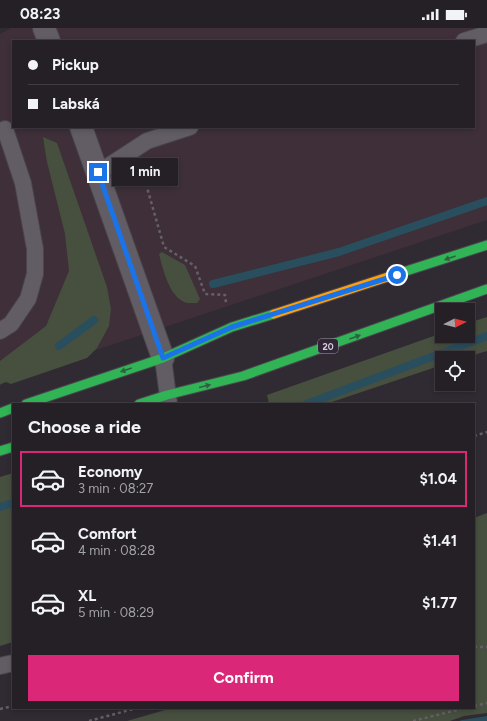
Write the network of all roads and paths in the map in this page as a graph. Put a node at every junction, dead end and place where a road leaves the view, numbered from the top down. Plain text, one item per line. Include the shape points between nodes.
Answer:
1 (44, 28) edge
2 (487, 34) edge
3 (49, 40) edge
4 (467, 40) edge
5 (6, 127) edge
6 (81, 128) edge
7 (187, 128) edge
8 (153, 162) dead end
9 (98, 172) junction
10 (487, 245) edge
11 (487, 290) edge
12 (227, 309) dead end
13 (0, 331) edge
14 (163, 358) junction
15 (168, 399) edge
16 (29, 403) edge
17 (145, 403) edge
18 (12, 408) edge
19 (0, 413) edge
20 (487, 432) edge
21 (475, 436) edge
22 (12, 447) edge
23 (0, 451) edge
24 (475, 647) edge
25 (487, 647) edge
26 (12, 663) edge
27 (0, 666) edge
28 (487, 702) edge
29 (12, 706) edge
30 (475, 706) edge
31 (0, 709) edge
32 (133, 709) edge
33 (461, 709) edge
34 (89, 721) edge
35 (414, 721) edge

1 - 3 street
2 - 4 lane
5 - 13 lane via 23,183 36,249 35,274 28,299 11,324
6 - 9 street
7 - 9 lane via 147,141
8 - 12 path via 155,168 146,184 164,247 195,266 205,294 225,295
9 - 14 street
10 -> 14 main road via 232,327
15 -> 11 main road, 20 via 243,376
14 - 15 lane
14 -> 16 main road
15 - 17 main road, 20
18 - 19 main road
20 - 21 path
22 - 23 main road
24 - 25 path
26 - 27 lane
28 - 30 path
29 - 31 path
32 - 34 path
33 - 35 path

